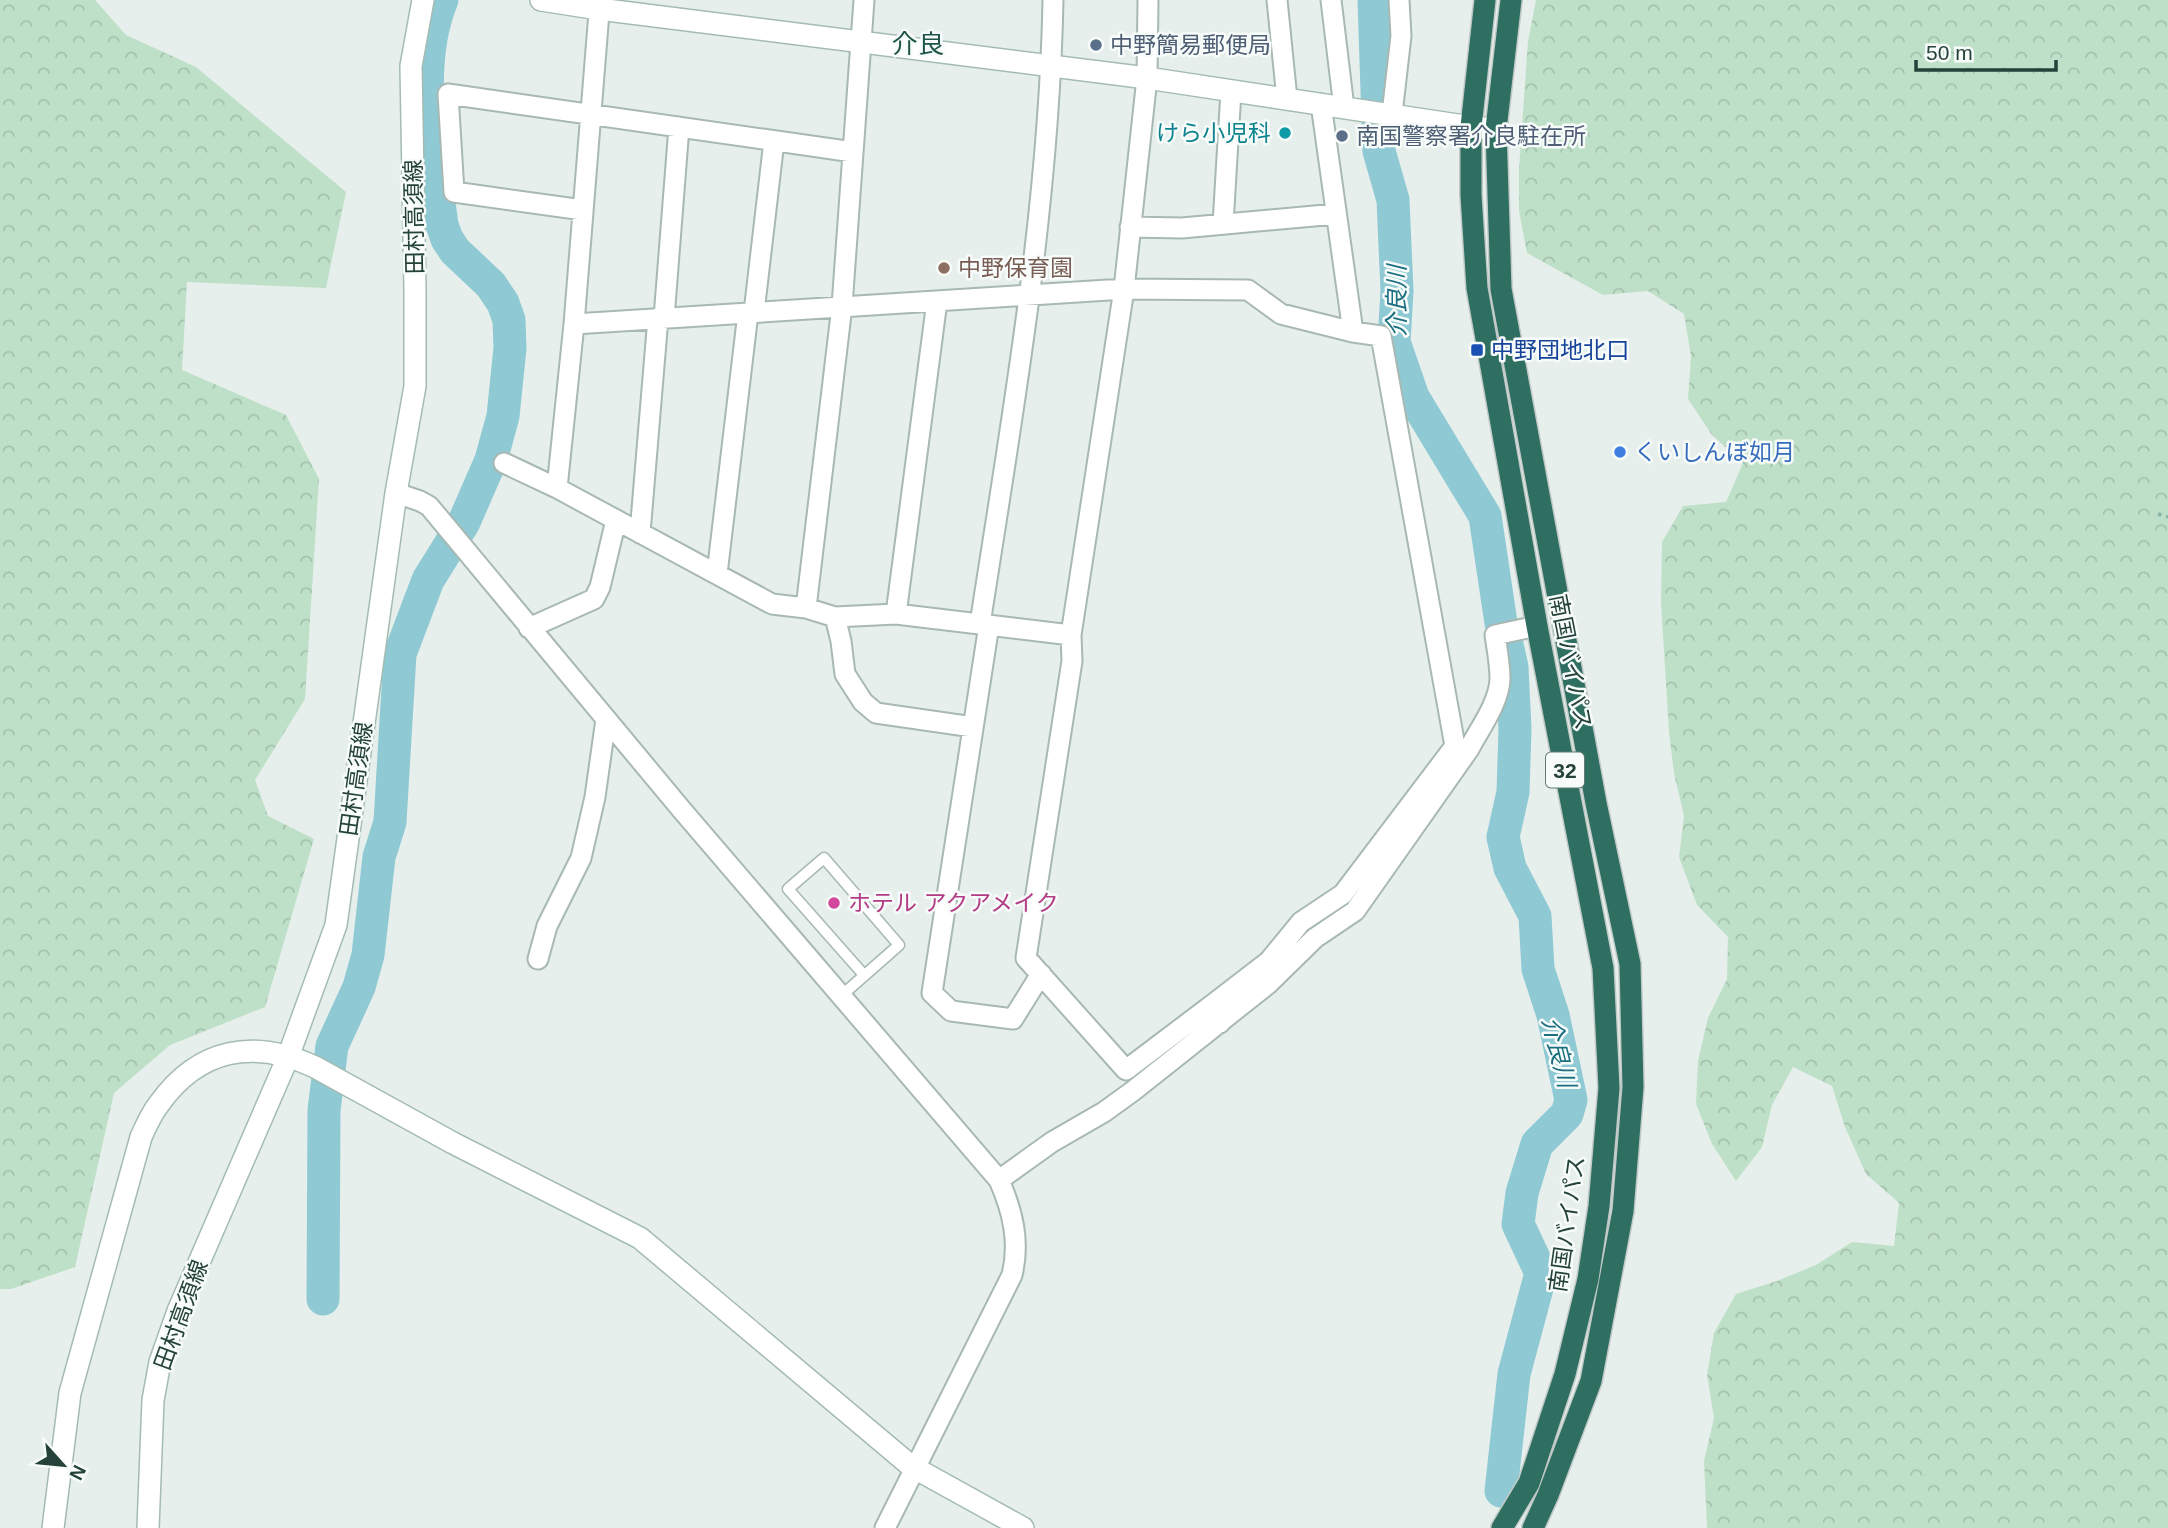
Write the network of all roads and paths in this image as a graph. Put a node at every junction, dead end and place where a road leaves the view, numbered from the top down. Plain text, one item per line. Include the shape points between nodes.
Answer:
1 (423, 0) edge
2 (541, 0) edge
3 (864, 0) edge
4 (1053, 0) edge
5 (1148, 0) edge
6 (1277, 0) edge
7 (1331, 0) edge
8 (1398, 0) edge
9 (1485, 0) edge
10 (1511, 0) edge
11 (599, 5) edge
12 (861, 42) junction
13 (1052, 67) junction
14 (1147, 78) junction
15 (1231, 91) junction
16 (1287, 99) junction
17 (1321, 104) junction
18 (1371, 111) junction
19 (590, 114) junction
20 (679, 127) junction
21 (1471, 127) junction
22 (1496, 129) junction
23 (774, 141) junction
24 (853, 152) junction
25 (583, 210) junction
26 (1336, 214) junction
27 (1223, 224) junction
28 (1130, 227) junction
29 (1124, 289) junction
30 (1030, 295) junction
31 (937, 300) junction
32 (842, 306) junction
33 (751, 312) junction
34 (661, 318) junction
35 (574, 324) junction
36 (1353, 332) junction
37 (503, 463) dead end
38 (557, 488) junction
39 (396, 493) junction
40 (2158, 514) dead end
41 (2168, 517) edge
42 (616, 520) junction
43 (640, 533) junction
44 (717, 574) junction
45 (806, 608) junction
46 (896, 614) junction
47 (835, 617) junction
48 (985, 624) junction
49 (1537, 626) junction
50 (529, 628) junction
51 (1071, 635) junction
52 (606, 719) junction
53 (973, 727) junction
54 (538, 959) dead end
55 (1041, 974) junction
56 (864, 975) junction
57 (841, 996) junction
58 (1214, 1016) junction
59 (288, 1056) junction
60 (999, 1181) junction
61 (915, 1468) junction
62 (53, 1528) edge
63 (148, 1528) edge
64 (885, 1528) edge
65 (1023, 1528) edge
66 (1502, 1528) edge
67 (1533, 1528) edge

1 - 39 street, 田村高須線 via 411,66 415,386
2 - 11 street
3 - 12 street
4 - 13 street
5 - 14 street
6 - 16 street
7 - 18 street
8 - 18 street via 1401,36
9 - 21 highway, 南国バイパス / 32
10 - 22 highway, 南国バイパス / 32
11 - 12 street
11 - 19 street
12 - 13 street
12 - 24 street
13 - 14 street
13 - 30 street
14 - 15 street
14 - 28 street
15 - 16 street
15 - 27 street
16 - 17 street
17 - 18 street
17 - 26 street
18 - 21 street
19 - 20 street
19 - 25 street
19 - 25 street via 448,94 454,192
20 - 23 street
20 - 34 street
21 - 22 street
21 - 49 highway, 南国バイパス / 32 via 1477,288
22 - 67 highway, 南国バイパス / 32 via 1501,289 1630,964 1633,1087 1623,1211 1591,1381
23 - 24 street
23 - 33 street
24 - 32 street
25 - 35 street
26 - 27 street
26 - 36 street
27 - 28 street
28 - 29 street
29 - 30 street
29 - 36 street via 1248,290 1281,314
29 - 51 street
30 - 31 street
30 - 48 street
31 - 32 street
31 - 46 street
32 - 33 street
32 - 45 street
33 - 34 street
33 - 44 street
34 - 35 street
34 - 43 street
35 - 38 street
36 - 58 street via 1381,336 1455,746 1343,894 1301,922
37 - 38 street
38 - 42 street
39 - 50 street via 425,503
39 - 59 street, 田村高須線 via 336,925
40 - 41 path
42 - 43 street
42 - 50 street via 594,599
43 - 44 street
44 - 45 street via 772,604
45 - 47 street
46 - 47 street
46 - 48 street
47 - 53 street via 845,674 869,708 876,713
48 - 51 street
48 - 53 street
49 - 58 street via 1495,635 1500,679 1485,720 1355,911 1315,938 1268,984
49 - 66 highway, 南国バイパス / 32 via 1603,968 1609,1088 1588,1279 1565,1374 1529,1483
50 - 52 street
51 - 55 street via 1072,661 1026,958
52 - 54 street via 582,858 547,926
52 - 57 street
53 - 55 street via 932,993 951,1011 1013,1019
55 - 58 street via 1126,1070
56 - 56 lane via 899,945 824,858 789,889
56 - 57 lane
57 - 60 street
58 - 60 street via 1104,1112
59 - 61 street via 640,1238
59 - 62 street via 246,1049 210,1059 174,1086 141,1137 70,1393
59 - 63 street, 田村高須線 via 160,1362 153,1400
60 - 61 street via 1016,1235 1012,1275
61 - 64 street
61 - 65 street

